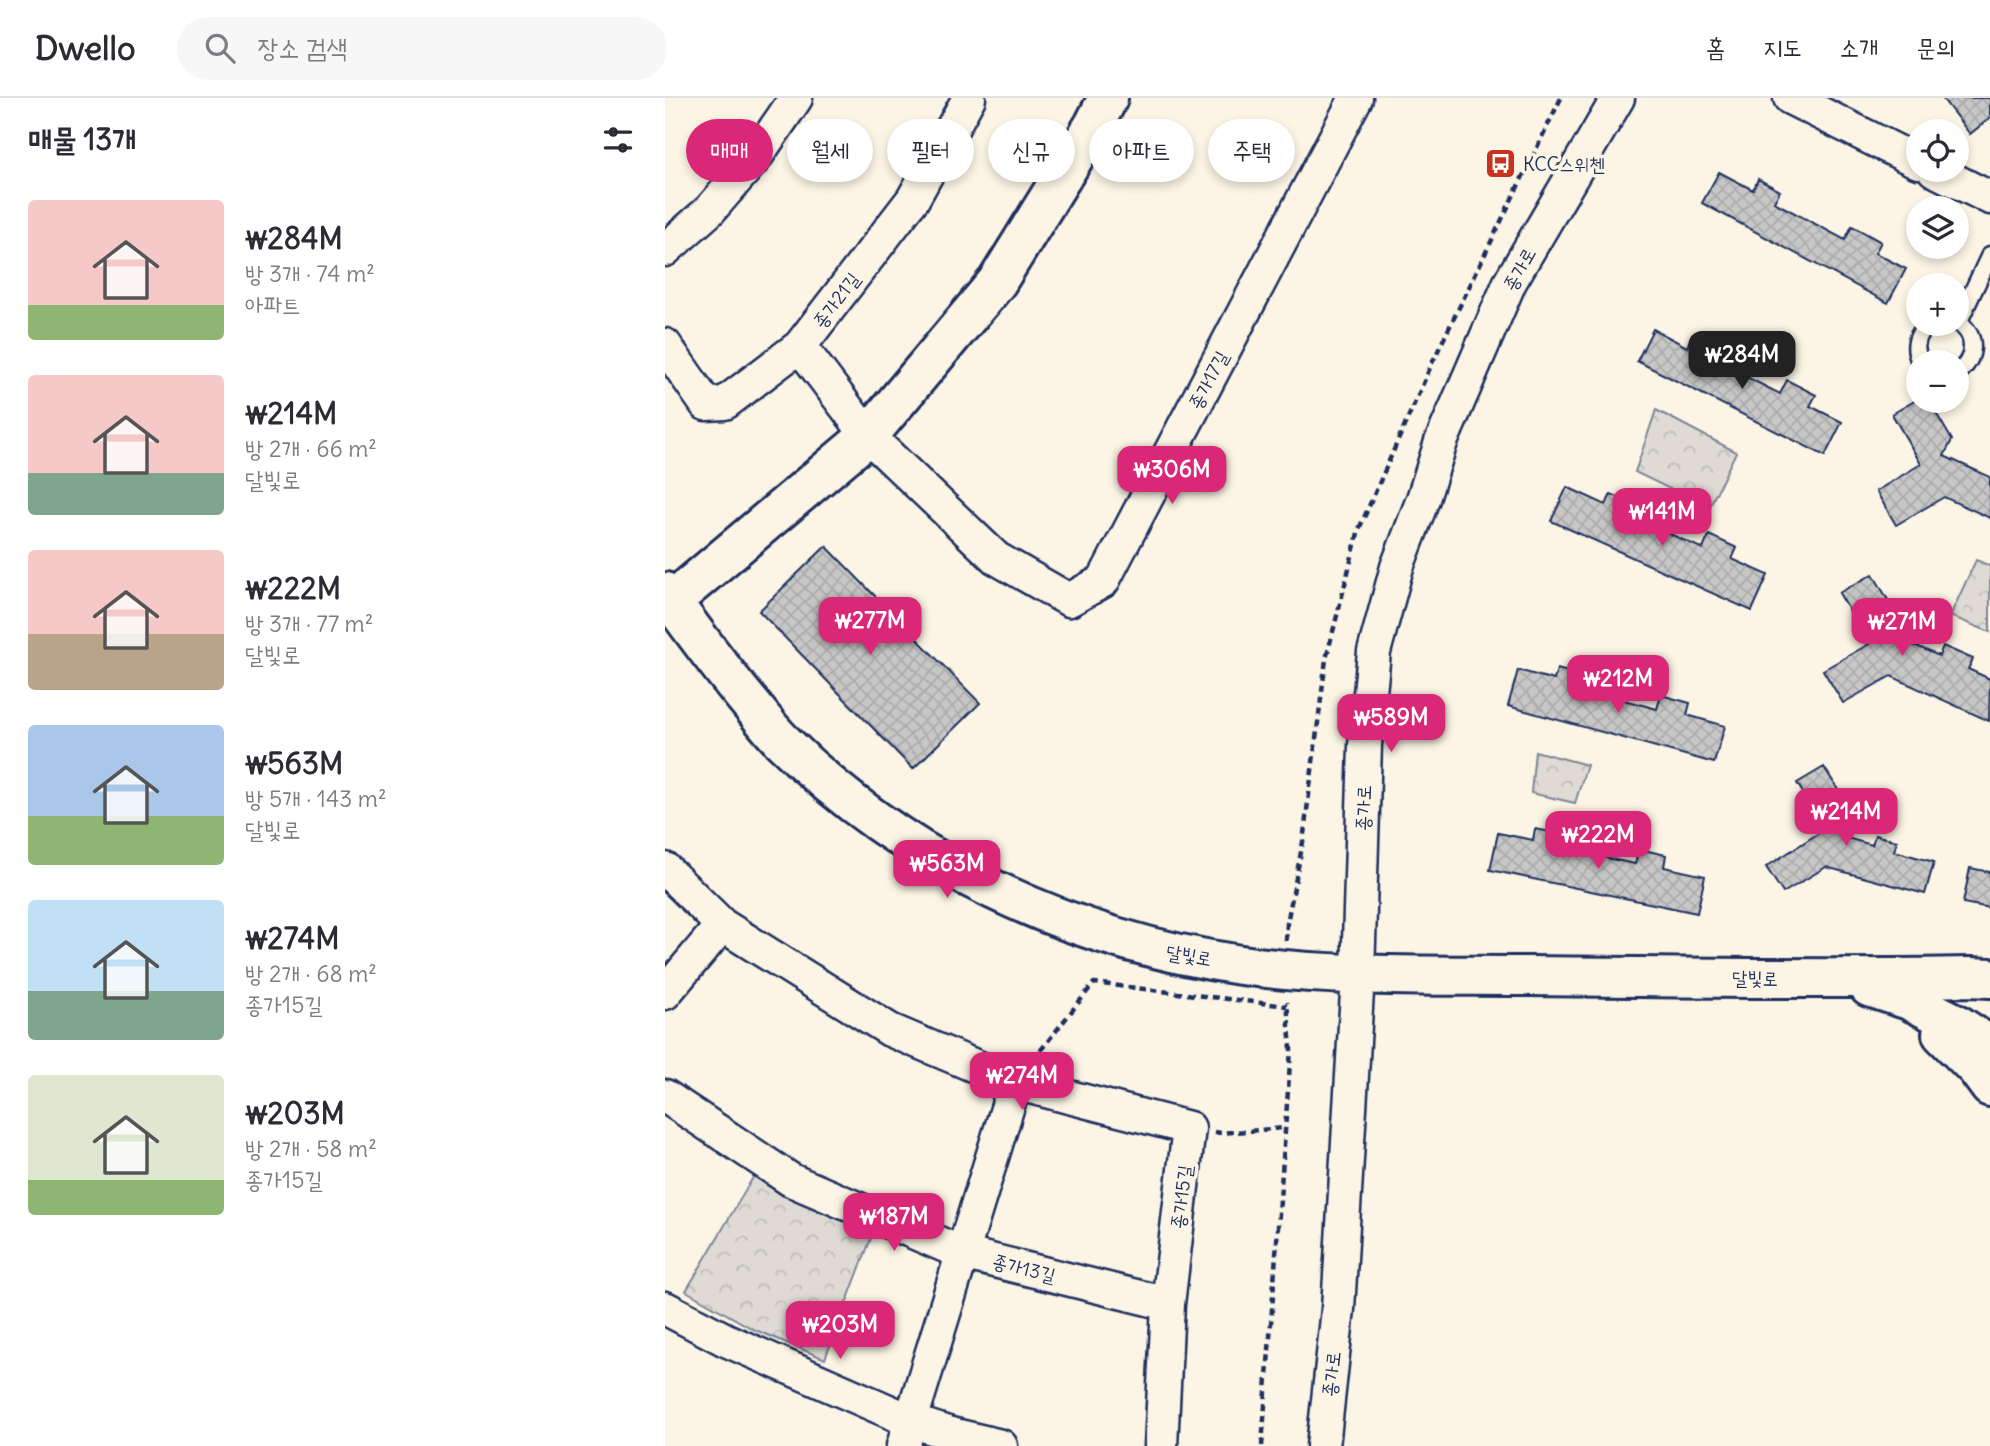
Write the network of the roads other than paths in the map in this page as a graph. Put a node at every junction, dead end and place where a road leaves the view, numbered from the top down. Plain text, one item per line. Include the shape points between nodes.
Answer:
1 (796, 98) edge
2 (969, 98) edge
3 (1108, 98) edge
4 (1356, 98) edge
5 (1618, 98) edge
6 (1790, 98) edge
7 (1906, 156) edge
8 (1958, 182) edge
9 (1990, 198) edge
10 (665, 250) edge
11 (1990, 255) edge
12 (1969, 298) edge
13 (1969, 333) edge
14 (665, 345) edge
15 (800, 346) junction
16 (1969, 361) edge
17 (868, 436) junction
18 (667, 600) edge
19 (665, 869) edge
20 (722, 925) junction
21 (1358, 975) junction
22 (1990, 978) edge
23 (1843, 979) junction
24 (665, 993) edge
25 (1909, 1000) junction
26 (1990, 1046) edge
27 (1014, 1083) junction
28 (1990, 1087) edge
29 (665, 1096) edge
30 (962, 1253) junction
31 (1168, 1304) junction
32 (665, 1308) edge
33 (907, 1433) edge
34 (1001, 1446) edge
35 (1161, 1446) edge
36 (1323, 1446) edge

1 - 10 street via 746,169
2 - 15 street, 종가21길 via 913,199
3 - 17 main road via 997,282
4 - 17 street, 종가17길 via 1103,581 1069,600 996,558
5 - 21 street, 종가로 via 1510,282 1441,442 1397,566 1374,652 1365,745
6 - 7 street
8 - 9 street
11 - 12 lane
13 - 16 lane via 1973,352
14 - 15 street, 종가21길 via 706,404 725,403
15 - 17 street
17 - 18 main road
18 - 21 main road, 달빛로 via 778,736 808,765 880,822 967,877 1072,923 1159,950 1243,965
19 - 20 street
20 - 24 street
20 - 27 street via 890,1030
21 - 23 main road, 달빛로
21 - 36 street, 종가로 via 1338,1309
22 - 23 main road, 달빛로
23 - 25 main road, 달빛로
25 - 26 main road, 달빛로
25 - 28 main road
27 - 30 street
27 - 31 street, 종가15길 via 1189,1128
29 - 30 street, 종가13길 via 791,1180
30 - 31 street, 종가13길
30 - 33 street
31 - 35 street, 종가15길
32 - 33 street
33 - 34 street via 951,1434

